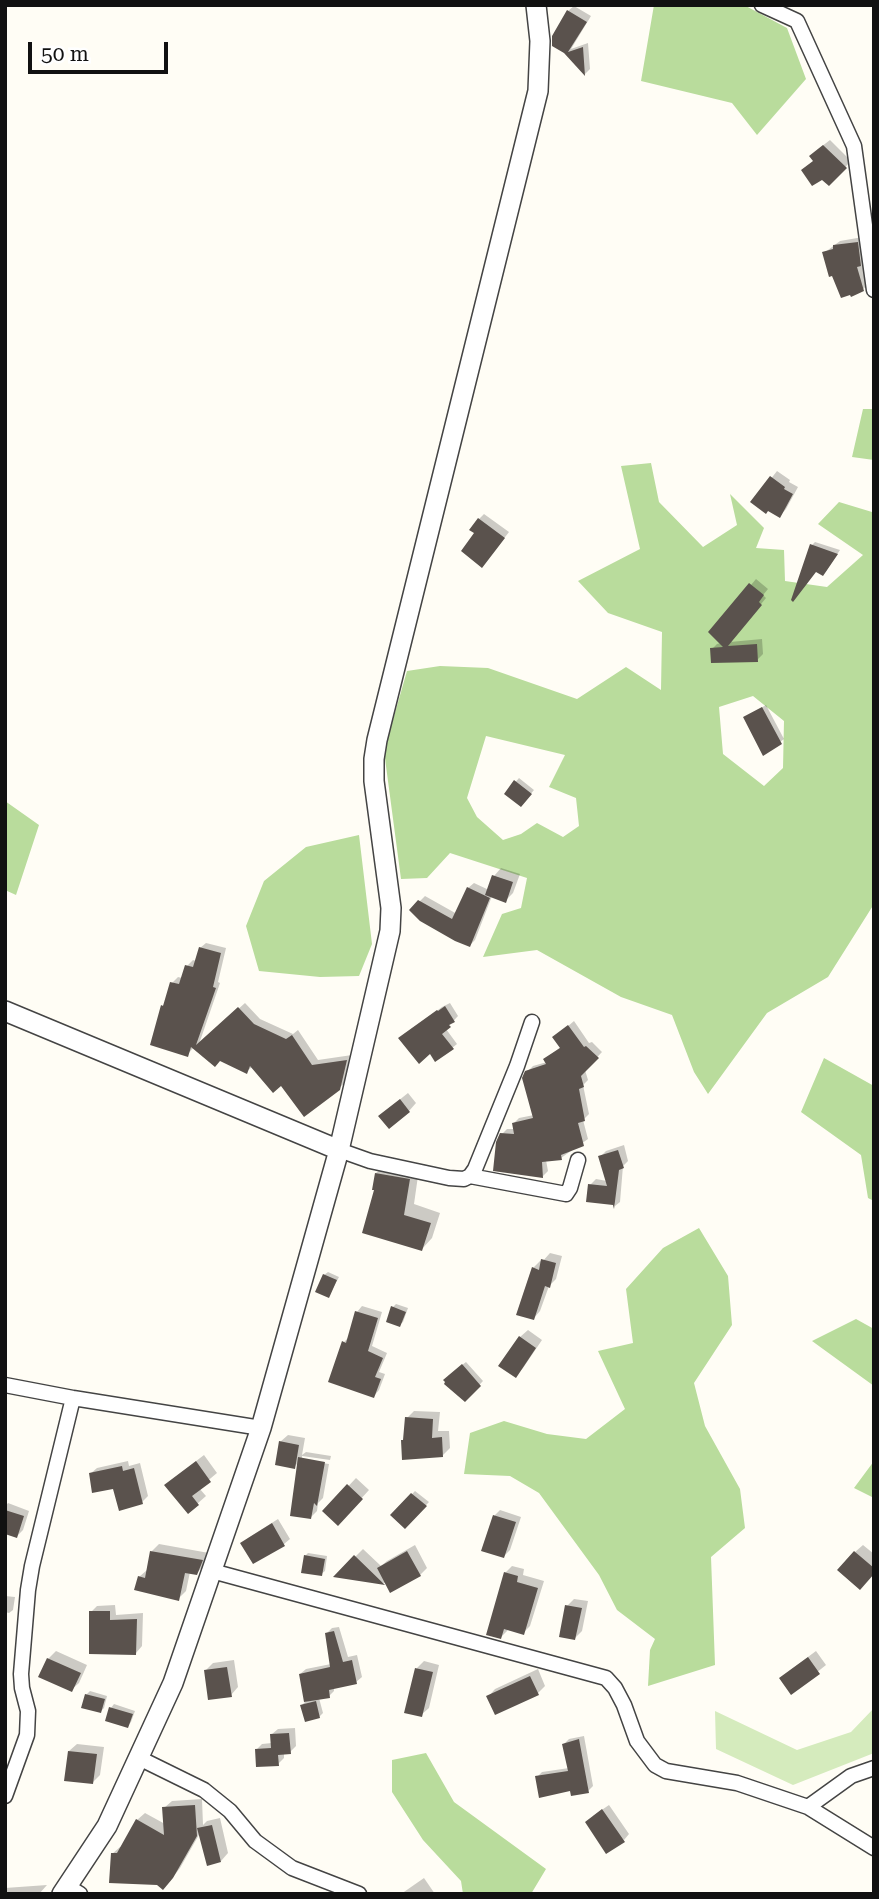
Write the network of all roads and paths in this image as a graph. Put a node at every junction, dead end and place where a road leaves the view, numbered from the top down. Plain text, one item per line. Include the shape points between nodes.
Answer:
1 (536, 5) edge
2 (762, 5) edge
3 (874, 290) edge
4 (5, 1011) edge
5 (532, 1022) dead end
6 (339, 1150) junction
7 (578, 1160) dead end
8 (470, 1176) junction
9 (5, 1385) edge
10 (73, 1398) junction
11 (261, 1428) junction
12 (212, 1572) junction
13 (139, 1758) junction
14 (874, 1768) edge
15 (5, 1796) edge
16 (808, 1807) junction
17 (874, 1848) edge
18 (69, 1891) edge
19 (359, 1894) edge

1 - 6 street via 538,91 377,740 374,781 390,931
2 - 3 street via 797,21 854,146
4 - 6 street
5 - 8 street
6 - 8 street via 449,1178
6 - 11 street
7 - 8 street via 566,1194
9 - 10 street
10 - 11 street
10 - 15 street via 32,1566 21,1674 27,1735
11 - 12 street
12 - 13 street via 173,1683
12 - 16 street via 606,1678 624,1705 637,1741 655,1765 666,1771 737,1783
13 - 18 street
13 - 19 street via 204,1790 230,1811 255,1841 292,1868
14 - 16 street via 851,1776
16 - 17 street

